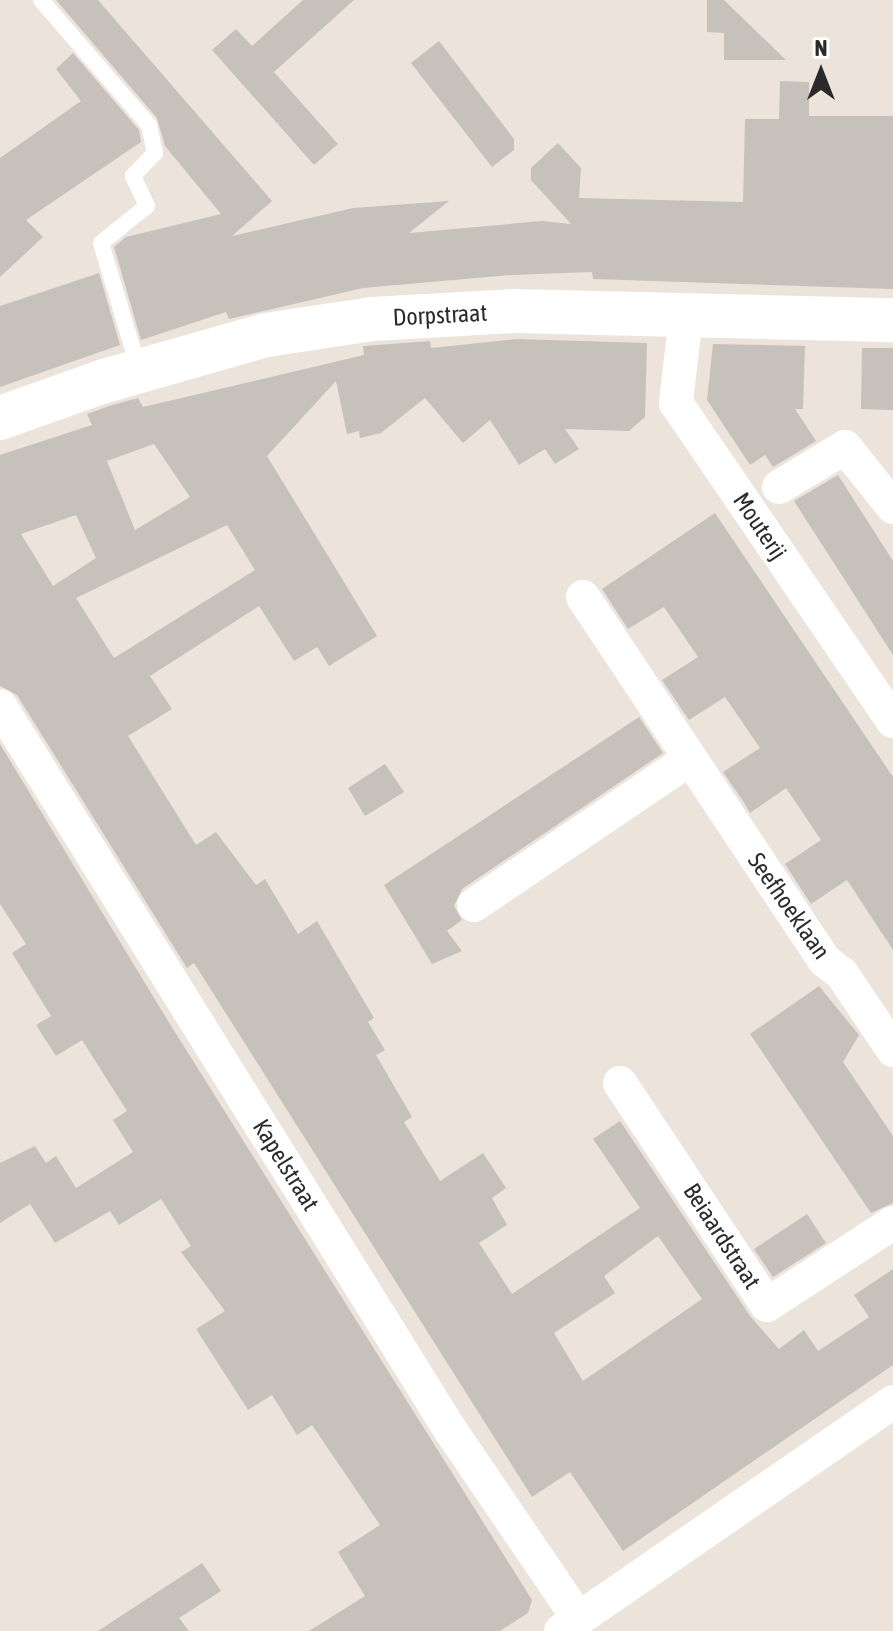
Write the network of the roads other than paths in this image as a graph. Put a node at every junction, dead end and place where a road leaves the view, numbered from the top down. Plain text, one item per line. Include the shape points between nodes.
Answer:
1 (41, 0) edge
2 (686, 316) junction
3 (893, 320) edge
4 (140, 371) junction
5 (0, 418) edge
6 (779, 487) dead end
7 (893, 507) edge
8 (583, 597) dead end
9 (0, 706) edge
10 (893, 721) edge
11 (688, 760) junction
12 (474, 905) dead end
13 (893, 1050) edge
14 (620, 1083) dead end
15 (893, 1223) edge
16 (893, 1402) edge
17 (570, 1625) edge

1 - 4 lane via 149,125 155,153 133,176 147,206 101,243
2 - 3 street, Dorpstraat
2 - 4 street, Dorpstraat via 441,312 266,335
2 - 10 street, Mouterij via 676,403
4 - 5 street, Dorpstraat
6 - 7 street via 845,447
8 - 11 street, Seefhoeklaan
9 - 17 street, Kapelstraat
11 - 12 street
11 - 13 street, Seefhoeklaan via 824,960 842,974
14 - 15 street, Beiaardstraat via 767,1305
16 - 17 street

